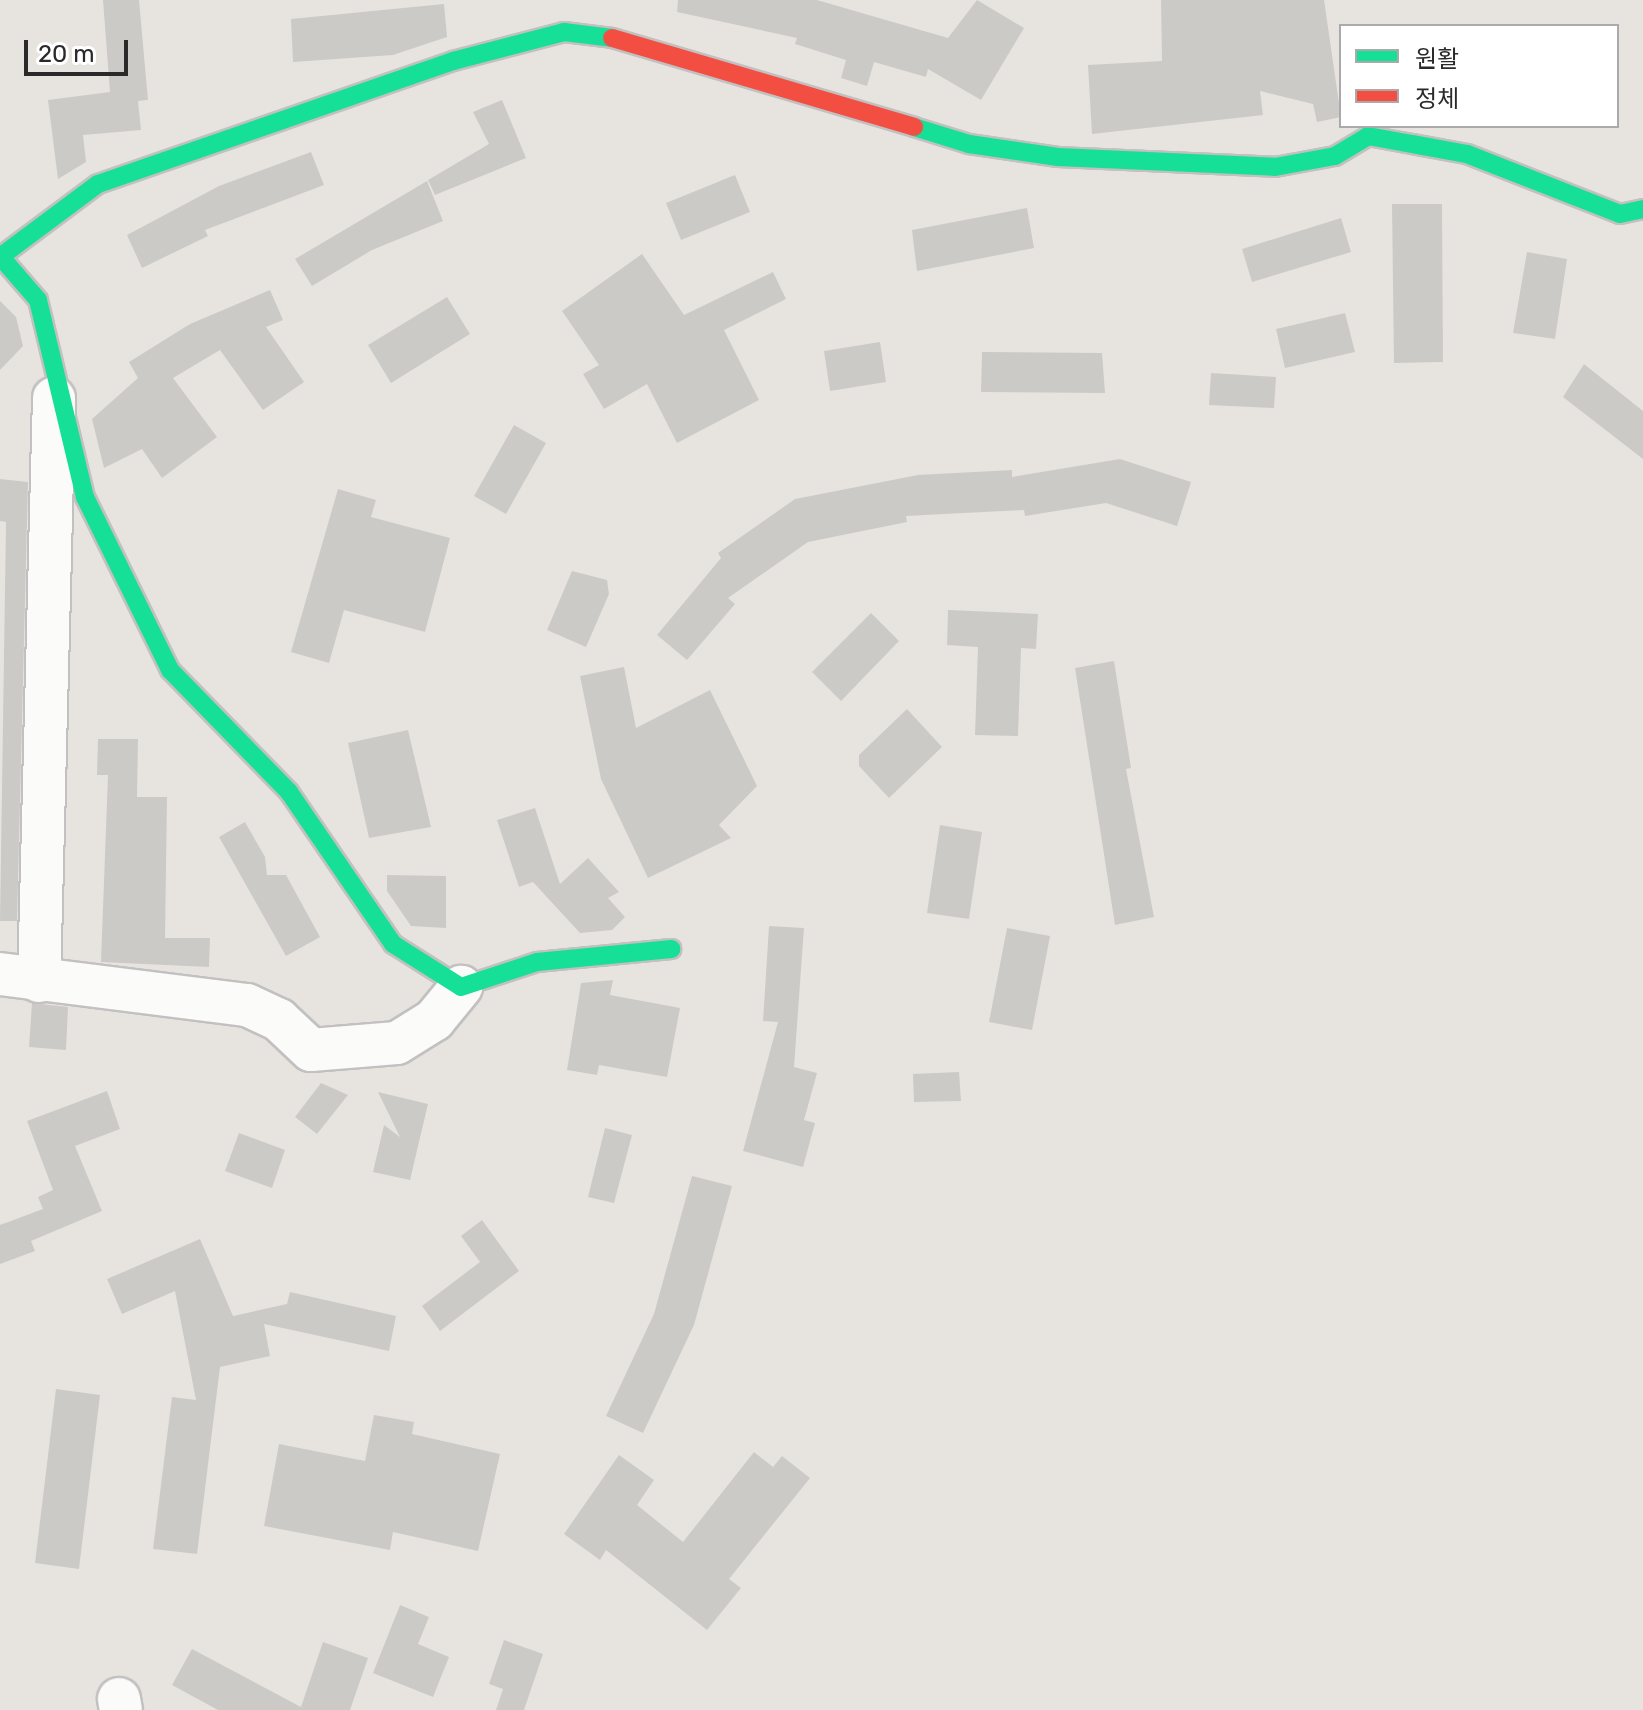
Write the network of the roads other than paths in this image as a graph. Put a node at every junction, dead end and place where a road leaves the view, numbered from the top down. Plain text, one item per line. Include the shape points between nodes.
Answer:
1 (1643, 209) edge
2 (0, 256) edge
3 (54, 373) junction
4 (671, 949) dead end
5 (20, 977) edge
6 (461, 987) junction

1 - 2 street via 1620,214 1467,154 1368,136 1335,156 1275,167 1074,158 969,144 633,40 564,32 453,61 98,184
2 - 3 street via 38,300
3 - 5 street
3 - 6 street via 85,497 170,670 289,792 393,944
4 - 6 street via 537,962
5 - 6 street via 247,1005 279,1020 311,1050 397,1043 434,1020

